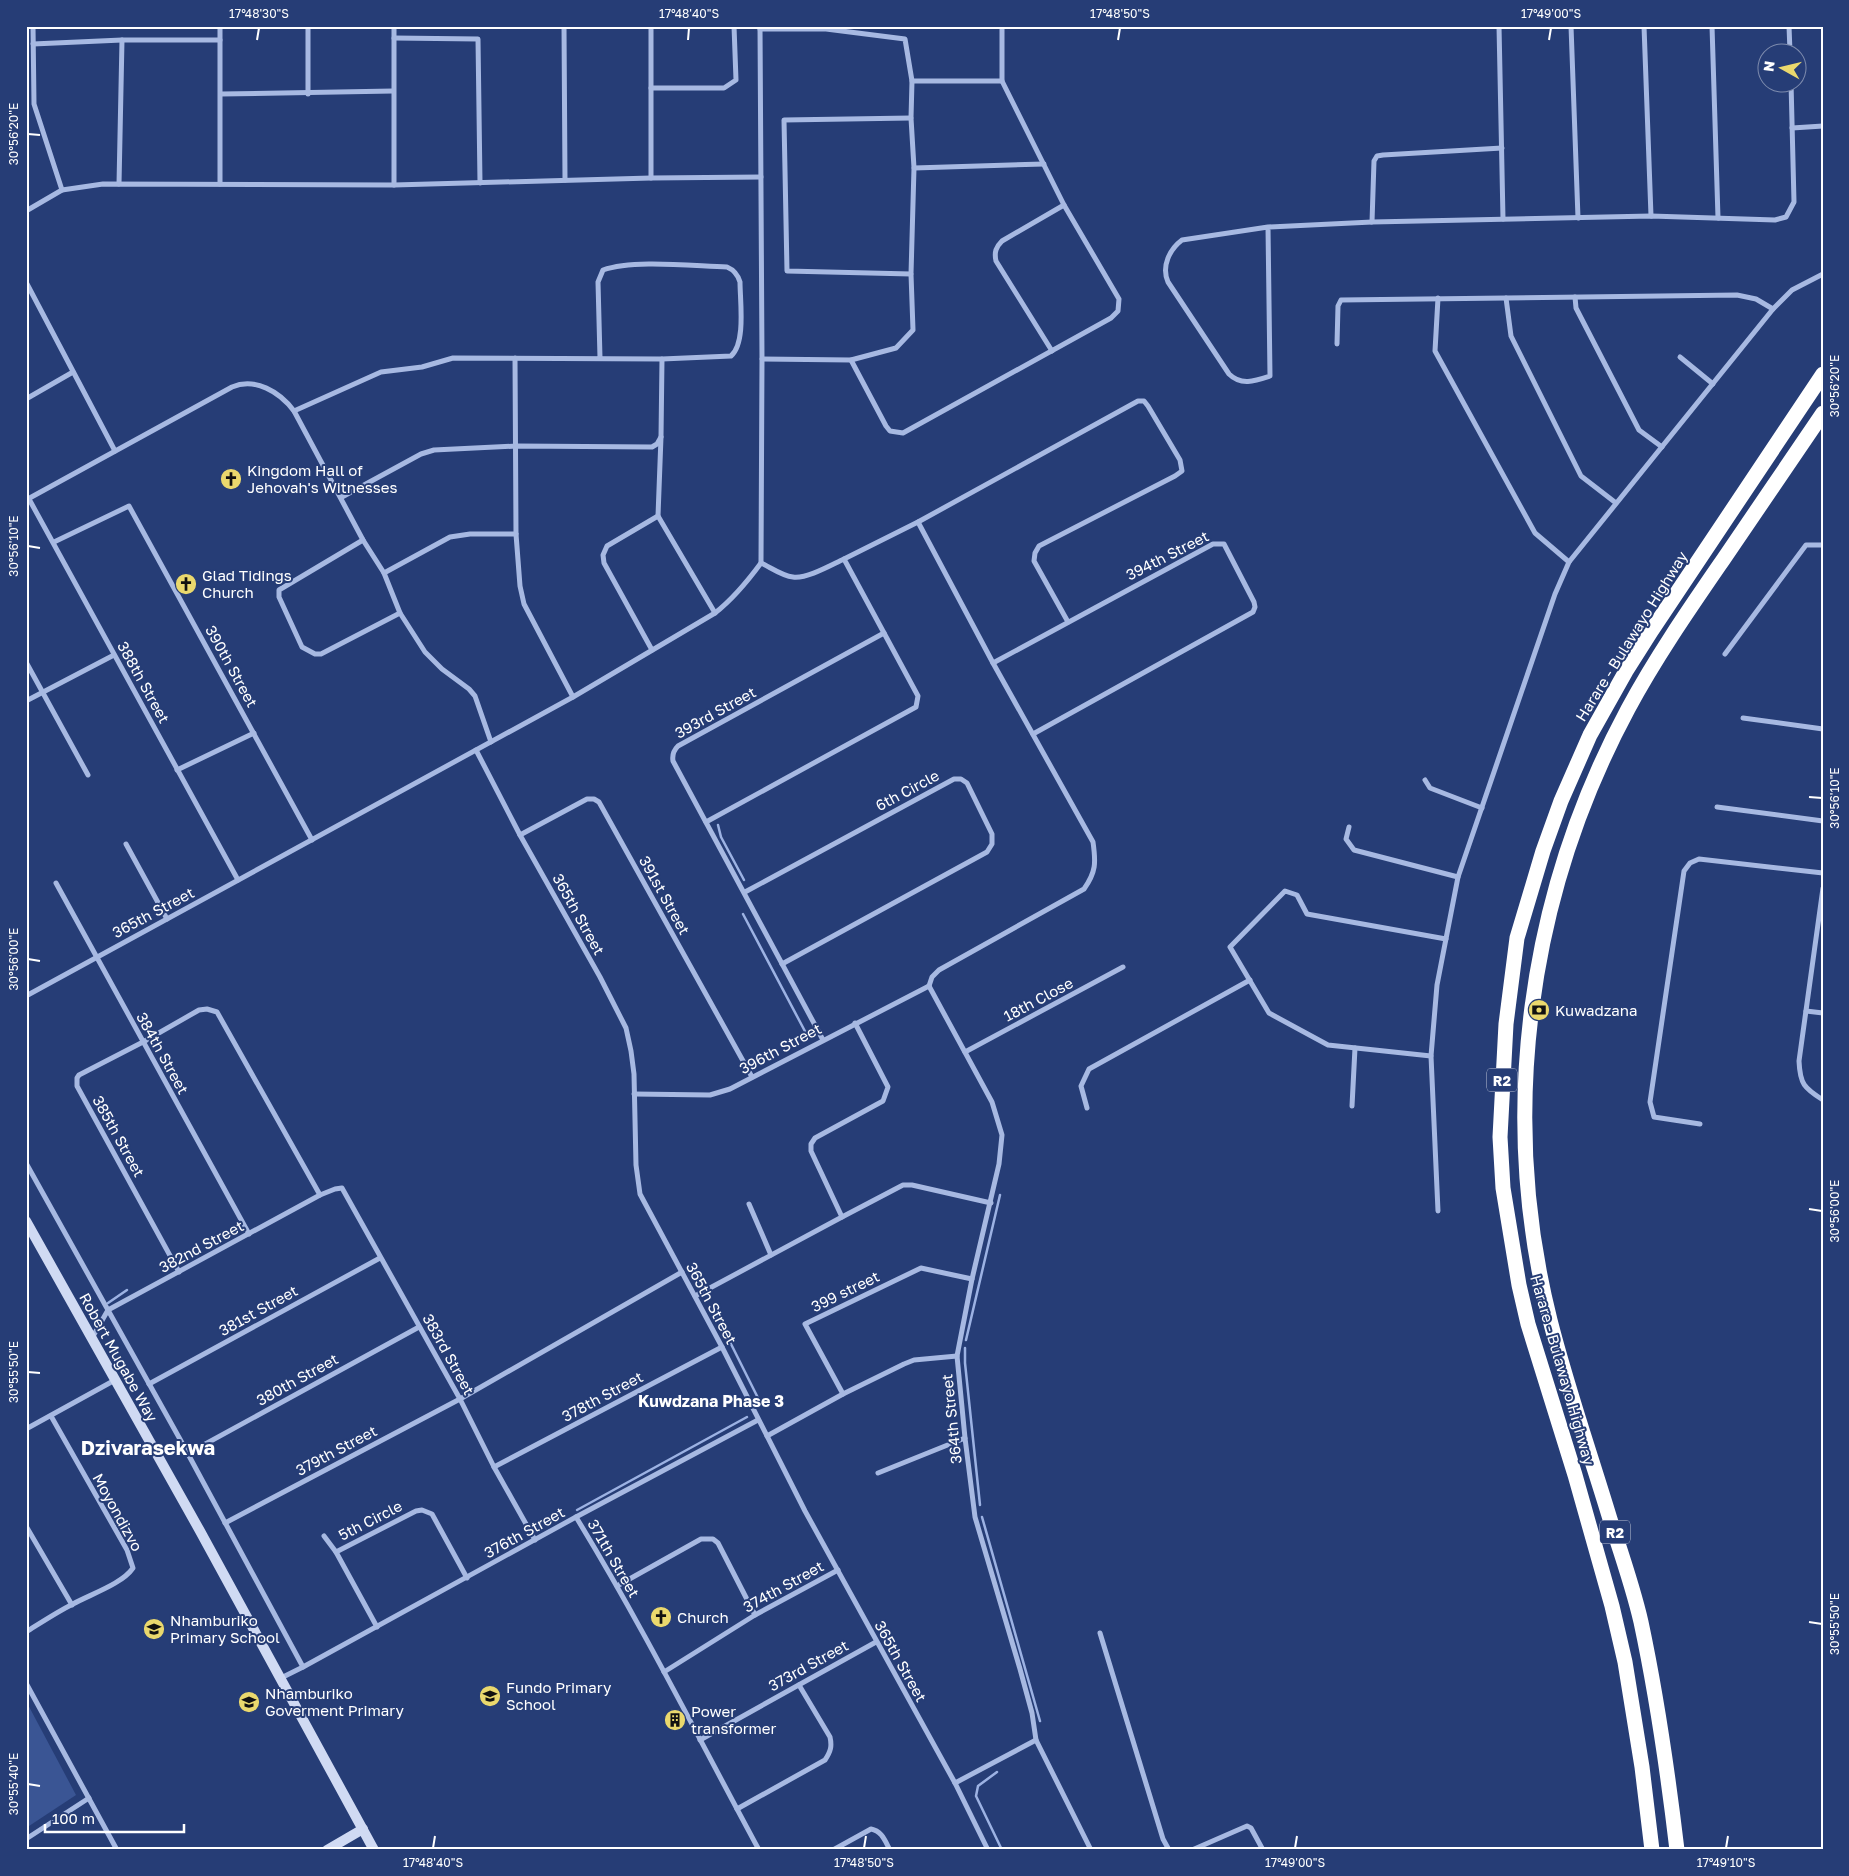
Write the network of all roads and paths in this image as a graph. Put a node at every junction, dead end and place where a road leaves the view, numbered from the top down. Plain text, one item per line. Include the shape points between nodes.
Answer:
1 (33, 26) edge
2 (220, 26) edge
3 (308, 26) edge
4 (394, 26) edge
5 (564, 26) edge
6 (652, 26) edge
7 (734, 26) edge
8 (1002, 26) edge
9 (1499, 26) edge
10 (1571, 26) edge
11 (1644, 26) edge
12 (1712, 26) edge
13 (1789, 26) edge
14 (760, 27) edge
15 (826, 27) edge
16 (394, 38) junction
17 (122, 40) junction
18 (220, 40) junction
19 (1790, 42) edge
20 (33, 44) junction
21 (912, 81) junction
22 (1002, 82) junction
23 (652, 88) junction
24 (393, 91) junction
25 (1791, 92) edge
26 (221, 94) junction
27 (308, 94) junction
28 (911, 118) junction
29 (1823, 126) edge
30 (1792, 128) junction
31 (1502, 148) junction
32 (1044, 164) junction
33 (914, 168) junction
34 (761, 177) junction
35 (651, 178) junction
36 (565, 180) junction
37 (480, 183) junction
38 (120, 184) junction
39 (220, 184) junction
40 (394, 185) junction
41 (62, 190) junction
42 (1064, 205) junction
43 (26, 210) edge
44 (1651, 216) junction
45 (1578, 218) junction
46 (1718, 218) junction
47 (1503, 219) junction
48 (1372, 222) junction
49 (1268, 227) junction
50 (911, 274) junction
51 (1823, 274) edge
52 (26, 282) edge
53 (33, 295) junction
54 (1575, 297) junction
55 (1438, 298) junction
56 (1506, 298) junction
57 (26, 299) edge
58 (1773, 309) junction
59 (1337, 344) dead end
60 (1052, 351) junction
61 (1680, 357) dead end
62 (515, 358) junction
63 (600, 358) junction
64 (662, 359) junction
65 (762, 359) junction
66 (851, 360) junction
67 (73, 372) junction
68 (1823, 374) edge
69 (1713, 384) junction
70 (26, 399) edge
71 (294, 410) junction
72 (1823, 413) edge
73 (662, 437) junction
74 (517, 446) junction
75 (1662, 447) junction
76 (115, 451) junction
77 (342, 497) junction
78 (28, 500) edge
79 (1616, 503) junction
80 (658, 516) junction
81 (918, 522) junction
82 (516, 534) junction
83 (363, 540) junction
84 (54, 542) junction
85 (1823, 545) edge
86 (844, 559) junction
87 (1569, 562) junction
88 (761, 563) junction
89 (384, 573) junction
90 (400, 613) junction
91 (714, 613) junction
92 (1068, 622) junction
93 (884, 633) junction
94 (652, 650) junction
95 (1725, 654) dead end
96 (114, 655) junction
97 (26, 662) edge
98 (993, 663) junction
99 (43, 692) junction
100 (573, 697) junction
101 (26, 701) edge
102 (1743, 718) dead end
103 (1823, 729) edge
104 (254, 732) junction
105 (1033, 734) junction
106 (491, 742) junction
107 (476, 750) junction
108 (177, 770) junction
109 (88, 775) dead end
110 (1425, 780) dead end
111 (1717, 807) dead end
112 (1482, 808) junction
113 (1823, 821) edge
114 (706, 822) junction
115 (1349, 827) dead end
116 (520, 835) junction
117 (312, 840) junction
118 (126, 844) dead end
119 (1823, 873) edge
120 (1458, 877) junction
121 (238, 880) junction
122 (56, 883) dead end
123 (1823, 888) edge
124 (744, 892) junction
125 (167, 919) junction
126 (1446, 939) junction
127 (97, 956) junction
128 (782, 964) junction
129 (1123, 967) dead end
130 (1250, 980) junction
131 (928, 986) junction
132 (27, 995) edge
133 (1806, 1010) junction
134 (1823, 1013) edge
135 (855, 1023) junction
136 (823, 1040) junction
137 (143, 1042) junction
138 (1355, 1048) junction
139 (964, 1052) junction
140 (1431, 1056) junction
141 (752, 1077) junction
142 (634, 1094) junction
143 (1823, 1100) edge
144 (1352, 1106) dead end
145 (1086, 1108) dead end
146 (1700, 1124) dead end
147 (26, 1163) edge
148 (335, 1189) joint
149 (320, 1195) junction
150 (991, 1203) junction
151 (749, 1204) dead end
152 (1438, 1210) dead end
153 (842, 1216) junction
154 (26, 1221) edge
155 (249, 1234) junction
156 (771, 1255) junction
157 (380, 1258) junction
158 (179, 1272) junction
159 (682, 1272) junction
160 (972, 1279) junction
161 (695, 1296) junction
162 (108, 1310) junction
163 (419, 1327) junction
164 (92, 1338) junction
165 (722, 1347) junction
166 (957, 1356) junction
167 (115, 1380) junction
168 (149, 1384) junction
169 (843, 1394) junction
170 (460, 1399) junction
171 (51, 1416) junction
172 (758, 1420) junction
173 (26, 1429) edge
174 (767, 1436) junction
175 (964, 1438) junction
176 (187, 1454) junction
177 (494, 1466) junction
178 (878, 1472) dead end
179 (576, 1517) junction
180 (225, 1523) junction
181 (26, 1526) edge
182 (324, 1536) dead end
183 (535, 1540) junction
184 (336, 1552) junction
185 (838, 1570) junction
186 (467, 1578) junction
187 (617, 1586) junction
188 (72, 1605) junction
189 (755, 1616) junction
190 (377, 1627) junction
191 (26, 1632) edge
192 (1100, 1633) dead end
193 (876, 1642) junction
194 (303, 1667) junction
195 (664, 1672) junction
196 (281, 1678) junction
197 (26, 1683) edge
198 (799, 1685) junction
199 (700, 1740) junction
200 (1036, 1740) junction
201 (956, 1784) junction
202 (89, 1798) junction
203 (737, 1809) junction
204 (362, 1829) junction
205 (26, 1839) edge
206 (117, 1850) edge
207 (326, 1850) edge
208 (374, 1850) edge
209 (759, 1850) edge
210 (833, 1850) edge
211 (890, 1850) edge
212 (988, 1850) edge
213 (1091, 1850) edge
214 (1169, 1850) edge
215 (1192, 1850) edge
216 (1263, 1850) edge
217 (1652, 1850) edge
218 (1676, 1850) edge

1 - 20 street
2 - 18 street
3 - 27 street
4 - 16 street
5 - 36 street
6 - 23 street
7 - 23 street via 736,80 724,88
8 - 22 street
9 - 31 street
10 - 45 street
11 - 44 street
12 - 46 street
13 - 19 street
14 - 15 street
14 - 34 street
15 - 21 street via 905,38
16 - 24 street
16 - 37 street via 478,39
17 - 18 street
17 - 20 street
17 - 38 street
18 - 26 street
20 - 41 street via 36,112
21 - 22 street
21 - 28 street
22 - 32 street
23 - 35 street
24 - 27 street
24 - 40 street
25 - 30 street
26 - 27 street
26 - 39 street
28 - 33 street
28 - 50 street via 784,120 787,271
29 - 30 street
30 - 46 street via 1794,202 1786,217 1775,220
31 - 47 street
31 - 48 street via 1377,156 1374,161
32 - 33 street
32 - 42 street
33 - 50 street
34 - 35 street
34 - 65 street
35 - 36 street
36 - 37 street
37 - 40 street
38 - 39 street
38 - 41 street
39 - 40 street
41 - 43 street
42 - 60 street via 1119,300 1119,306 1111,318
42 - 60 street via 1002,240 996,246 995,254 996,261
44 - 45 street
44 - 46 street
45 - 47 street
47 - 48 street
48 - 49 street
49 - 49 street via 1182,240 1170,253 1165,269 1168,282 1229,374 1252,383 1270,376
50 - 66 street via 913,330 896,348
51 - 58 street via 1792,290
52 - 53 street
53 - 57 street
53 - 67 street
54 - 56 street
54 - 58 street via 1737,295 1756,299
54 - 75 street via 1576,308 1639,430
55 - 56 street
55 - 59 street via 1342,300 1338,306
55 - 87 street via 1435,351 1535,533
56 - 79 street via 1511,336 1581,476
58 - 69 street
60 - 66 street via 903,433 890,431 886,426
61 - 69 street
62 - 63 street
62 - 71 street via 453,358 422,367 381,372
62 - 74 street
63 - 64 street
63 - 64 street via 598,282 603,270 614,266 641,265 727,267 733,271 740,282 740,339 735,352 731,356
64 - 73 street
65 - 66 street
65 - 88 street
67 - 70 street
67 - 76 street
68 - 217 highway, Harare - Bulawayo Highway / R2 via 1652,630 1590,735 1542,851 1518,938 1510,986 1500,1137 1511,1246 1528,1324 1616,1621 1625,1662
69 - 75 street
71 - 76 street via 285,399 264,387 240,384
71 - 77 street
72 - 218 highway, Harare - Bulawayo Highway / R2 via 1673,633 1610,745 1576,826 1559,878 1543,938 1526,1055 1525,1139 1536,1258 1568,1386 1640,1621 1668,1780
73 - 74 street via 652,447
73 - 80 street
74 - 77 street via 434,450
74 - 82 street
75 - 79 street
76 - 78 street
77 - 83 street
78 - 84 street, 388th Street
79 - 87 street
80 - 91 street
80 - 94 street via 607,546 603,555 604,563
81 - 86 street
81 - 92 street via 1138,401 1144,402 1180,460 1182,471 1039,546 1034,561
81 - 98 street
82 - 89 street via 450,537
82 - 100 street via 524,604
83 - 89 street
83 - 90 street via 279,590 302,648 321,654
84 - 96 street, 388th Street
84 - 104 street, 390th Street via 129,506
85 - 95 street via 1806,545
86 - 88 street via 797,577
86 - 93 street
87 - 112 street
88 - 91 street, 365th Street via 745,584
89 - 90 street
90 - 106 street via 425,652 475,696
91 - 94 street, 365th Street
92 - 98 street, 394th Street
92 - 105 street, 394th Street via 1219,543 1224,544 1255,607 1253,612
93 - 114 street, 393rd Street via 678,746 673,761
93 - 114 street via 918,696 916,707
94 - 100 street, 365th Street
96 - 99 street
96 - 108 street, 388th Street
97 - 99 street
98 - 105 street
99 - 101 street
99 - 109 street
100 - 106 street, 365th Street
102 - 103 street
104 - 108 street
104 - 117 street, 390th Street
105 - 131 street via 1093,842 1094,871 1084,889 939,970
106 - 107 street, 365th Street
107 - 116 street, 365th Street
107 - 117 street, 365th Street
108 - 121 street, 388th Street
110 - 112 street via 1430,788
111 - 113 street
112 - 120 street
114 - 124 street, 393rd Street
115 - 120 street via 1346,839 1354,850
116 - 141 street, 391st Street via 587,799 599,802
116 - 142 street, 365th Street via 626,1028 632,1051
117 - 121 street, 365th Street
118 - 125 street
119 - 146 street via 1699,859 1684,871 1650,1102 1654,1118
120 - 126 street
121 - 125 street, 365th Street
122 - 127 street, 384th Street
123 - 133 street
124 - 128 street, 393rd Street
124 - 128 street, 6th Circle via 954,779 967,783 992,834 992,844 987,852
125 - 127 street, 365th Street
126 - 130 street via 1307,914 1297,895 1285,891 1230,946
126 - 140 street via 1437,985
127 - 132 street, 365th Street
127 - 137 street, 384th Street
128 - 136 street, 393rd Street
129 - 139 street, 18th Close
130 - 138 street via 1269,1013 1328,1045
130 - 145 street via 1089,1069 1080,1086
131 - 135 street, 396th Street
131 - 139 street, 364th Street
133 - 134 street
133 - 143 street via 1799,1074 1807,1090
135 - 136 street, 396th Street
135 - 153 street via 888,1087 883,1101 815,1138 811,1144 810,1150
136 - 141 street, 396th Street
137 - 149 street via 199,1010 207,1008 217,1012
137 - 155 street, 384th Street
137 - 158 street, 385th Street via 80,1075 76,1082
138 - 140 street
138 - 144 street
139 - 150 street, 364th Street via 992,1102 1002,1135 1000,1164
140 - 152 street
141 - 142 street, 396th Street via 710,1095
142 - 159 street, 365th Street via 640,1194
147 - 162 street
148 - 149 street, 382nd Street
148 - 157 street, 383rd Street via 345,1191
149 - 155 street, 382nd Street
150 - 153 street via 908,1184
150 - 160 street, 364th Street
151 - 156 street
153 - 156 street
154 - 164 street, Robert Mugabe Way
155 - 158 street, 382nd Street
156 - 161 street
157 - 163 street, 383rd Street
157 - 168 street, 381st Street
158 - 162 street, 382nd Street
159 - 161 street, 365th Street
159 - 170 street, 379th Street
160 - 166 street, 364th Street
160 - 169 street, 399 street via 920,1268 804,1324
161 - 165 street, 365th Street
162 - 164 street
162 - 168 street
163 - 170 street, 383rd Street
163 - 176 street, 380th Street
164 - 167 street, Robert Mugabe Way
165 - 172 street, 365th Street
165 - 177 street, 378th Street
166 - 169 street via 914,1360
166 - 175 street, 364th Street
167 - 171 street
167 - 196 street, Robert Mugabe Way
168 - 176 street
169 - 174 street
170 - 177 street, 383rd Street
170 - 180 street, 379th Street
171 - 173 street
171 - 188 street, Moyondizvo via 127,1550 133,1568 120,1580
172 - 174 street, 365th Street
172 - 179 street, 376th Street
174 - 185 street, 365th Street
175 - 178 street
175 - 200 street, 364th Street via 977,1525 1020,1669
176 - 180 street
177 - 183 street, 383rd Street
179 - 183 street, 376th Street
179 - 187 street, 371th Street
180 - 194 street
181 - 188 street
182 - 184 street, 5th Circle
183 - 186 street, 376th Street
184 - 186 street, 5th Circle via 422,1510 432,1514
184 - 190 street, 5th Circle
185 - 189 street, 374th Street
185 - 193 street, 365th Street
186 - 190 street, 376th Street
187 - 189 street via 701,1539 713,1539
187 - 195 street, 371th Street
188 - 191 street
189 - 195 street, 374th Street
190 - 194 street, 376th Street
192 - 214 street
193 - 198 street, 373rd Street
193 - 201 street, 365th Street
194 - 196 street, 376th Street
195 - 199 street, 371th Street
196 - 204 street, Robert Mugabe Way
197 - 202 street
198 - 199 street, 373rd Street
198 - 203 street via 830,1737 830,1752 826,1760
199 - 203 street, 371th Street
200 - 201 street
200 - 213 street, 364th Street
201 - 212 street, 365th Street
202 - 205 street
202 - 206 street
203 - 209 street, 371th Street
204 - 207 street
204 - 208 street, Robert Mugabe Way
210 - 211 street via 871,1829 881,1833
215 - 216 street via 1247,1826

